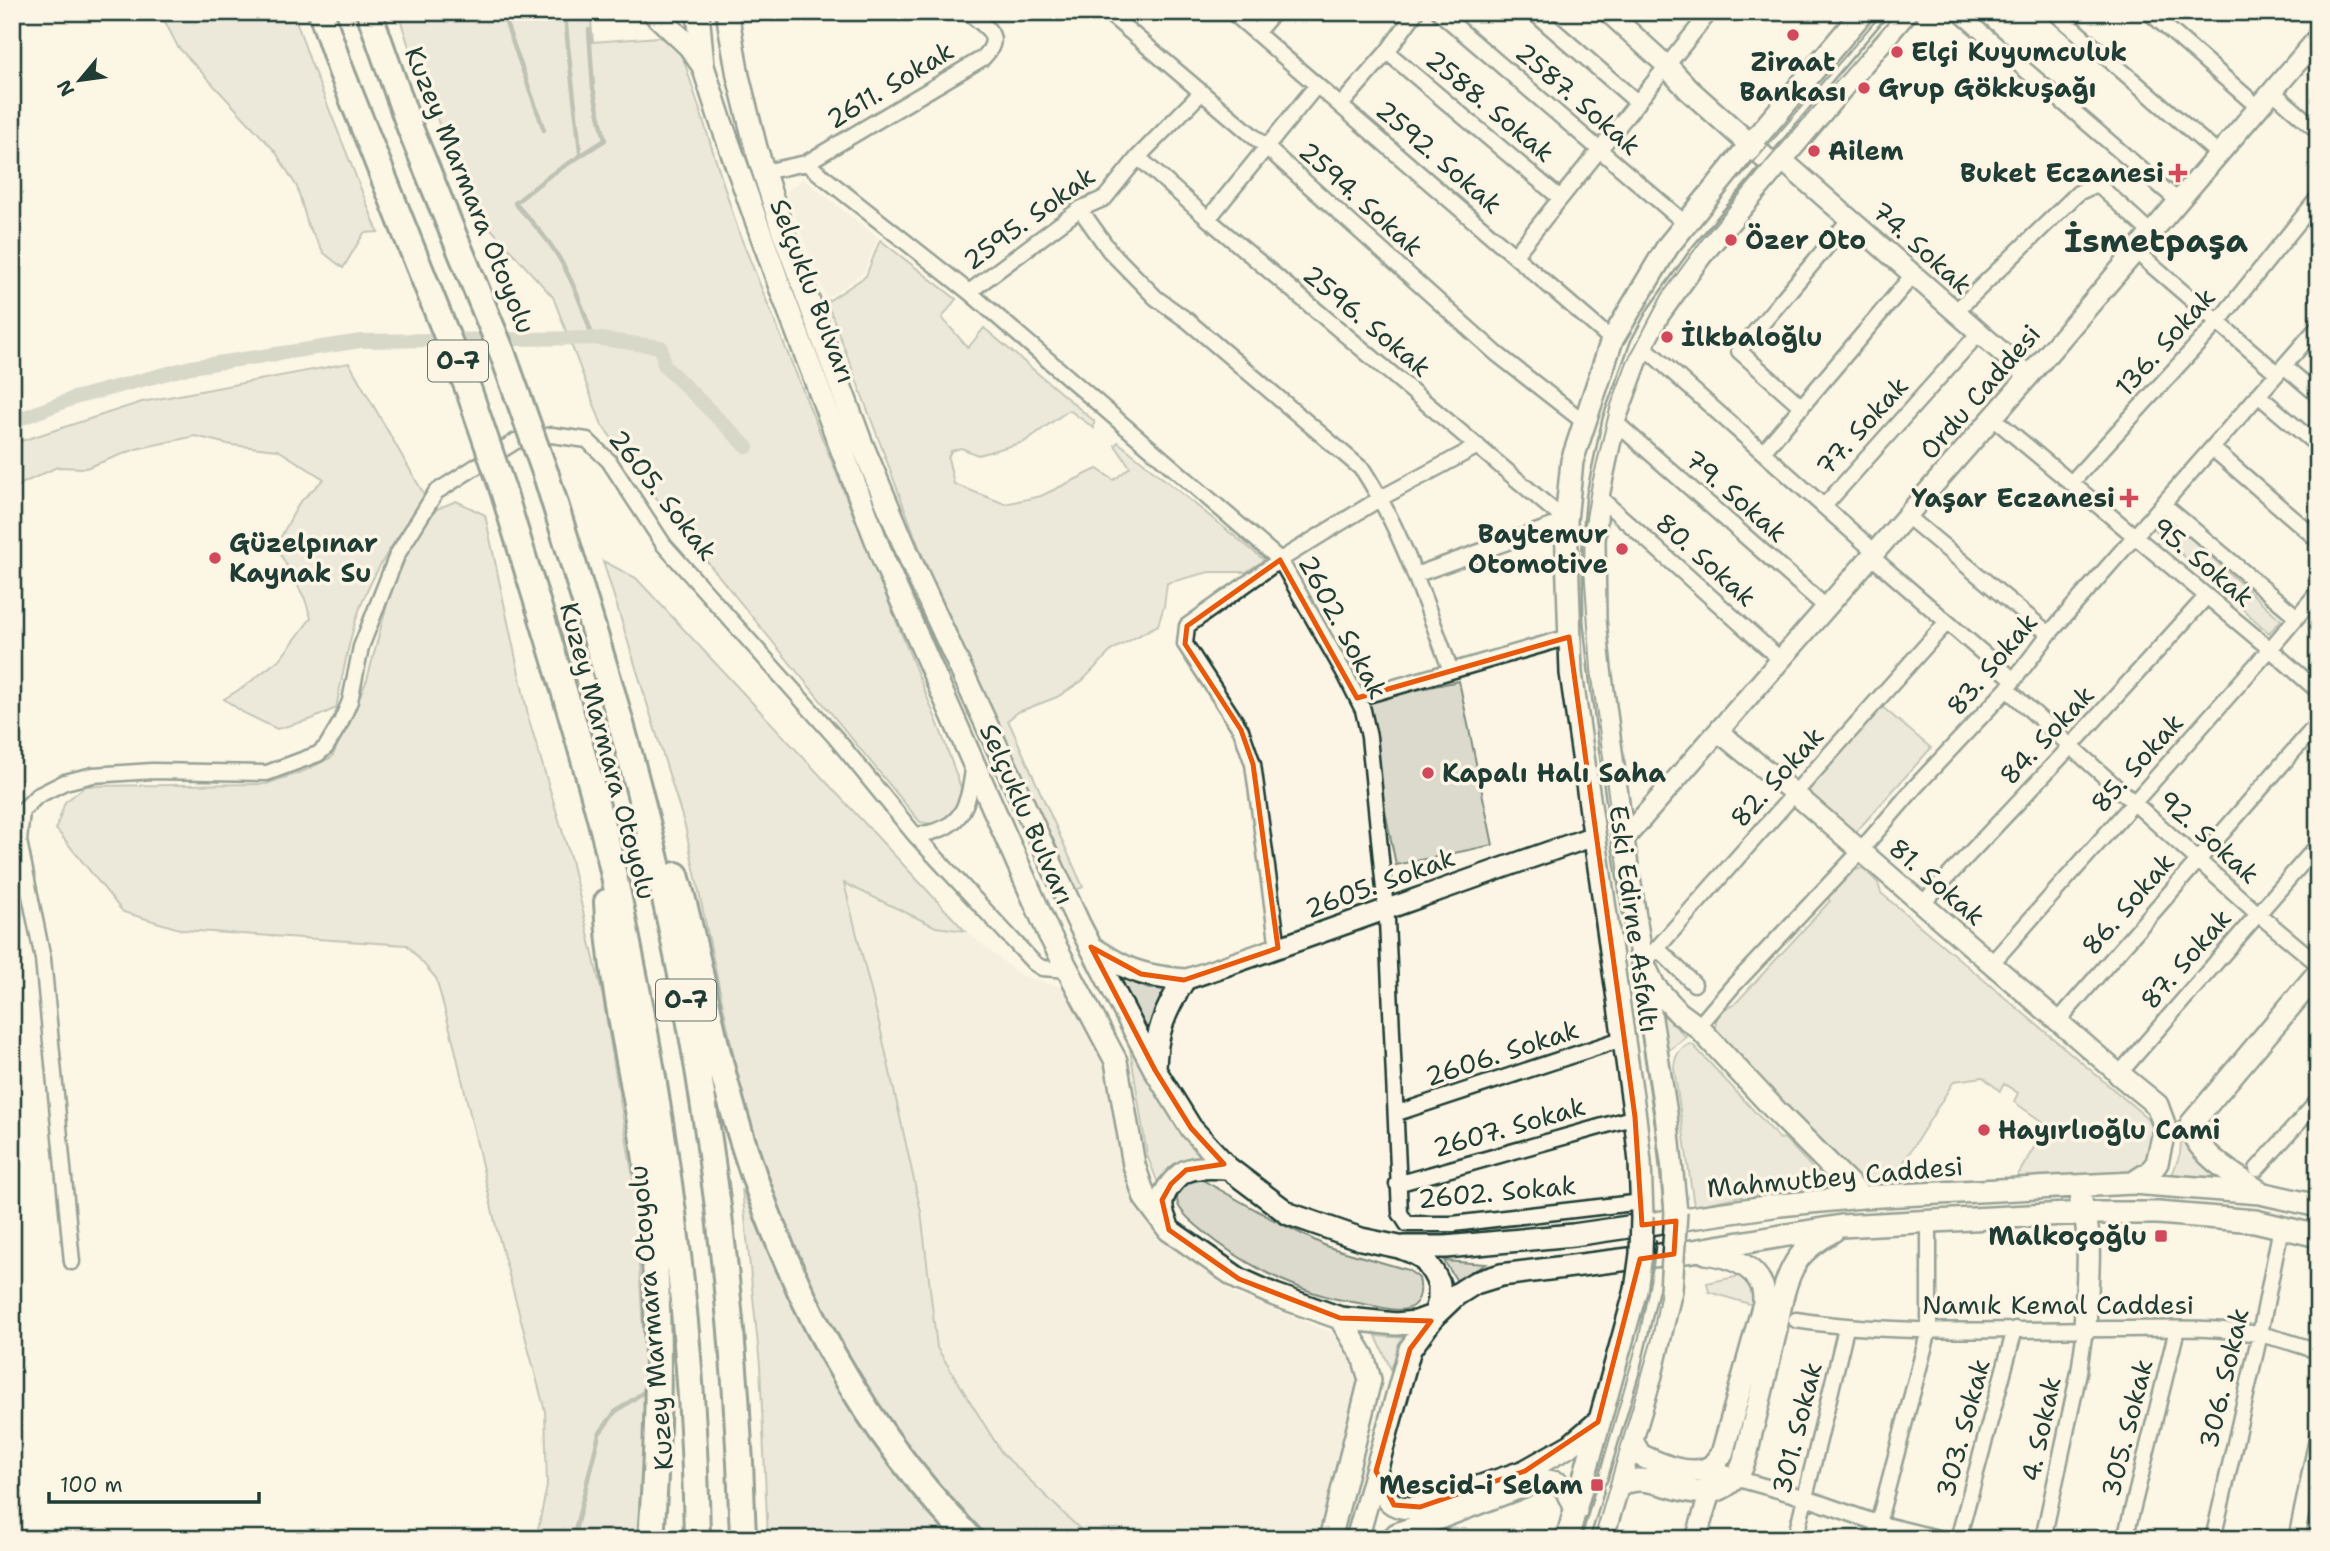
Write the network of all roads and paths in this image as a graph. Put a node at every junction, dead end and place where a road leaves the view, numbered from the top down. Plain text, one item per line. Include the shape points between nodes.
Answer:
1 (321, 12) edge
2 (369, 12) edge
3 (653, 12) edge
4 (698, 12) edge
5 (727, 12) edge
6 (967, 12) edge
7 (1107, 12) edge
8 (1232, 12) edge
9 (1274, 12) edge
10 (1416, 12) edge
11 (1439, 12) edge
12 (1532, 12) edge
13 (1608, 12) edge
14 (1710, 12) edge
15 (1863, 12) edge
16 (1906, 12) edge
17 (1958, 12) edge
18 (2054, 12) edge
19 (2149, 12) edge
20 (1256, 33) junction
21 (2318, 38) edge
22 (1387, 52) junction
23 (704, 66) junction
24 (1667, 66) junction
25 (1317, 85) junction
26 (2272, 91) junction
27 (1201, 93) junction
28 (1637, 103) junction
29 (1341, 105) junction
30 (2258, 107) junction
31 (2318, 131) edge
32 (1754, 140) junction
33 (1266, 147) junction
34 (1599, 149) junction
35 (2218, 154) junction
36 (1138, 157) junction
37 (806, 163) junction
38 (1778, 163) junction
39 (764, 172) junction
40 (1560, 198) junction
41 (2318, 198) edge
42 (2178, 201) junction
43 (1080, 209) junction
44 (1208, 219) junction
45 (1850, 219) junction
46 (1686, 224) junction
47 (2151, 233) junction
48 (2135, 251) junction
49 (1515, 256) junction
50 (1912, 276) junction
51 (969, 292) junction
52 (1955, 313) junction
53 (2218, 322) junction
54 (2318, 327) edge
55 (1976, 330) junction
56 (1612, 340) junction
57 (1642, 345) junction
58 (2281, 369) junction
59 (2029, 376) junction
60 (2258, 395) junction
61 (2318, 395) edge
62 (1802, 407) junction
63 (1992, 417) junction
64 (1614, 421) junction
65 (1584, 422) junction
66 (1478, 446) junction
67 (2318, 446) edge
68 (2212, 448) junction
69 (1763, 452) junction
70 (2071, 483) junction
71 (1598, 496) junction
72 (1381, 498) junction
73 (2163, 504) junction
74 (1825, 505) junction
75 (1907, 516) junction
76 (1566, 521) junction
77 (2134, 536) junction
78 (2318, 540) edge
79 (1874, 555) junction
80 (1280, 560) junction
81 (1415, 575) junction
82 (2318, 592) edge
83 (2206, 597) junction
84 (1826, 608) junction
85 (2297, 617) junction
86 (1947, 622) junction
87 (2049, 634) junction
88 (1569, 637) junction
89 (2270, 649) junction
90 (1781, 660) junction
91 (1451, 671) junction
92 (2010, 685) junction
93 (2318, 691) edge
94 (1357, 698) junction
95 (2318, 723) edge
96 (1719, 732) junction
97 (2072, 745) junction
98 (627, 747) junction
99 (974, 763) junction
100 (1794, 793) junction
101 (2134, 803) junction
102 (915, 835) junction
103 (1594, 836) junction
104 (1623, 840) junction
105 (606, 842) junction
106 (2318, 845) edge
107 (1860, 851) junction
108 (2199, 860) junction
109 (1922, 904) junction
110 (1385, 908) junction
111 (2258, 914) junction
112 (1091, 947) junction
113 (1279, 948) junction
114 (1650, 956) junction
115 (1991, 964) junction
116 (2318, 964) edge
117 (1068, 970) junction
118 (2318, 973) edge
119 (1184, 980) junction
120 (1694, 984) dead end
121 (2058, 1021) junction
122 (1698, 1027) junction
123 (1622, 1039) junction
124 (1155, 1070) junction
125 (2119, 1074) junction
126 (2318, 1101) edge
127 (1397, 1113) junction
128 (1635, 1116) junction
129 (1228, 1168) junction
130 (2257, 1170) dead end
131 (2133, 1183) junction
132 (1397, 1184) junction
133 (2066, 1186) junction
134 (2260, 1193) junction
135 (1862, 1197) junction
136 (2318, 1206) edge
137 (1642, 1209) junction
138 (2085, 1213) junction
139 (1928, 1222) junction
140 (1841, 1226) junction
141 (2281, 1227) junction
142 (1170, 1230) junction
143 (2318, 1236) edge
144 (1399, 1247) junction
145 (1693, 1251) junction
146 (72, 1262) dead end
147 (1435, 1315) junction
148 (1340, 1318) junction
149 (1796, 1320) dead end
150 (1846, 1328) junction
151 (2015, 1329) junction
152 (2085, 1329) junction
153 (2177, 1329) junction
154 (1929, 1330) junction
155 (2260, 1334) junction
156 (2318, 1351) edge
157 (1598, 1422) junction
158 (2318, 1434) edge
159 (1632, 1441) junction
160 (1712, 1466) junction
161 (1376, 1471) junction
162 (1735, 1478) junction
163 (1615, 1490) junction
164 (1710, 1492) junction
165 (1806, 1499) junction
166 (1576, 1511) junction
167 (1877, 1523) junction
168 (651, 1539) edge
169 (697, 1539) edge
170 (743, 1539) edge
171 (971, 1539) edge
172 (1330, 1539) edge
173 (1357, 1539) edge
174 (1392, 1539) edge
175 (1567, 1539) edge
176 (1602, 1539) edge
177 (1696, 1539) edge
178 (1795, 1539) edge
179 (1874, 1539) edge
180 (1942, 1539) edge
181 (1958, 1539) edge
182 (2043, 1539) edge
183 (2124, 1539) edge
184 (2213, 1539) edge
185 (2296, 1539) edge

1 - 105 highway, Kuzey Marmara Otoyolu / O-7, bridge via 465,379 503,490
2 - 98 highway, Kuzey Marmara Otoyolu / O-7, bridge via 546,475
3 - 23 main road
4 - 23 main road, Selçuklu Bulvarı
5 - 39 main road, Selçuklu Bulvarı via 738,76
6 - 37 street, 2611. Sokak via 991,31 991,50 983,58
7 - 27 street, 2594. Sokak
8 - 20 street, 2592. Sokak
9 - 20 street
10 - 22 street
11 - 34 street, 2587. Sokak
12 - 28 street
13 - 24 main road
14 - 24 street
15 - 32 main road, Eski Edirne Asfaltı
16 - 38 main road, Eski Edirne Asfaltı
17 - 42 street
18 - 35 street
19 - 30 street
20 - 25 street, 2592. Sokak
21 - 26 main road, Ordu Caddesi
22 - 29 street
22 - 40 street, 2588. Sokak
23 - 99 main road, Selçuklu Bulvarı via 777,278 884,561
24 - 28 street
24 - 32 main road via 1689,90
25 - 29 street, 2592. Sokak
25 - 33 street
26 - 30 main road, Ordu Caddesi
26 - 31 street
27 - 33 street, 2594. Sokak
27 - 36 street, 2595. Sokak
28 - 34 street
29 - 49 street, 2592. Sokak
30 - 35 main road, Ordu Caddesi
32 - 38 main road
32 - 46 main road, Eski Edirne Asfaltı
33 - 44 street
33 - 65 street, 2594. Sokak via 1497,354
34 - 40 street
34 - 46 street, 2587. Sokak
35 - 42 main road, Ordu Caddesi
36 - 43 street, 2595. Sokak via 1105,198
36 - 44 street, 2596. Sokak
37 - 39 street, 2611. Sokak
37 - 51 street, 2595. Sokak
38 - 45 main road, 74. Sokak
38 - 57 main road, Eski Edirne Asfaltı via 1701,255
39 - 112 main road, Selçuklu Bulvarı via 861,442 898,530
40 - 49 street
41 - 53 street, 136. Sokak
42 - 47 main road, Ordu Caddesi
43 - 51 street, 2595. Sokak
43 - 72 street via 1136,280 1363,470
44 - 66 street, 2596. Sokak
45 - 50 main road, 74. Sokak
45 - 62 street via 1739,351
46 - 56 main road, Eski Edirne Asfaltı
47 - 48 main road, Ordu Caddesi
47 - 52 street via 2097,184 2078,193
48 - 53 street
48 - 59 main road, Ordu Caddesi
49 - 56 street, 2592. Sokak
50 - 52 main road, 74. Sokak
50 - 62 street
51 - 80 street, 2602. Sokak
52 - 55 main road, 74. Sokak
53 - 58 street
53 - 70 street, 136. Sokak
54 - 58 street, 83. Sokak
55 - 59 main road, 74. Sokak
55 - 74 street, 77. Sokak
56 - 65 main road, Eski Edirne Asfaltı
57 - 64 main road, Eski Edirne Asfaltı
57 - 69 street, 92. Sokak
58 - 60 street, 83. Sokak
58 - 61 street
59 - 63 main road, Ordu Caddesi
60 - 67 street
60 - 68 street, 83. Sokak
62 - 69 street
63 - 70 street, 95. Sokak
63 - 75 main road, Ordu Caddesi
64 - 71 main road, Eski Edirne Asfaltı
64 - 84 street, 79. Sokak
65 - 76 main road, Eski Edirne Asfaltı via 1572,461
66 - 72 street
66 - 76 street, 2596. Sokak
68 - 73 street, 83. Sokak
68 - 78 street
69 - 74 street, 92. Sokak
70 - 77 street, 95. Sokak
71 - 90 street, 80. Sokak
71 - 104 main road, Eski Edirne Asfaltı via 1595,620
72 - 80 street
72 - 81 street
73 - 77 street, 83. Sokak
73 - 85 street
74 - 79 street, 92. Sokak
75 - 79 main road, Ordu Caddesi
75 - 87 street
76 - 81 street
76 - 88 main road, Eski Edirne Asfaltı
77 - 83 street, 95. Sokak
77 - 87 street, 83. Sokak
79 - 84 main road, Ordu Caddesi
79 - 86 street, 92. Sokak
80 - 94 street, 2602. Sokak
80 - 113 street via 1187,626 1185,645 1241,730 1253,764
81 - 91 street
82 - 85 street, 85. Sokak
83 - 89 street, 95. Sokak
83 - 97 street, 84. Sokak
84 - 90 main road, Ordu Caddesi
85 - 89 street, 85. Sokak
86 - 92 street, 92. Sokak
86 - 100 street, 82. Sokak
87 - 92 street, 83. Sokak
88 - 91 street
88 - 103 main road, Eski Edirne Asfaltı
89 - 93 street, 95. Sokak
89 - 101 street, 85. Sokak
90 - 96 main road, Ordu Caddesi
91 - 94 street
92 - 97 street, 92. Sokak
92 - 107 street, 83. Sokak
94 - 110 street, 2602. Sokak via 1369,737
95 - 108 street, 86. Sokak
96 - 100 main road, 81. Sokak
96 - 104 main road, Ordu Caddesi
97 - 101 street, 92. Sokak
97 - 109 street, 84. Sokak
98 - 170 highway, Kuzey Marmara Otoyolu / O-7 via 678,960 716,1183 737,1385
98 - 171 highway via 656,812 739,1133 784,1260 830,1350 882,1432
99 - 102 street via 963,812 935,833
99 - 117 main road, Selçuklu Bulvarı
100 - 107 main road, 81. Sokak
100 - 114 street, 82. Sokak
101 - 108 street, 92. Sokak
101 - 115 street, 85. Sokak
102 - 117 street, 2605. Sokak via 1034,963
102 - 146 street, 2605. Sokak via 835,737 664,545 609,461 587,440 552,435 516,441 436,492 397,555 361,647 341,722 318,754 267,773 93,775 37,796 22,811 19,841 43,959
103 - 110 main road, 2605. Sokak
103 - 123 main road, Eski Edirne Asfaltı
104 - 114 main road, Eski Edirne Asfaltı
105 - 168 highway via 608,935 638,1105 654,1257 657,1344
105 - 169 highway, Kuzey Marmara Otoyolu / O-7 via 648,1046 673,1205 689,1377
106 - 111 street, 87. Sokak
107 - 109 main road, 81. Sokak
107 - 122 street, 83. Sokak
108 - 111 street, 92. Sokak
108 - 121 street, 86. Sokak
109 - 115 main road, 81. Sokak
110 - 113 main road, 2605. Sokak
110 - 127 street, 2602. Sokak
111 - 116 street, 92. Sokak
111 - 125 street, 87. Sokak
112 - 119 main road via 1141,974
112 - 124 main road, Selçuklu Bulvarı
113 - 119 main road, 2605. Sokak
114 - 120 street
114 - 122 main road via 1659,992
114 - 159 main road, Eski Edirne Asfaltı, bridge via 1676,1212 1671,1290
115 - 121 main road, 81. Sokak
117 - 142 main road, Selçuklu Bulvarı via 1116,1062 1133,1166 1145,1198
118 - 134 main road via 2191,1124 2195,1140 2218,1163
119 - 124 main road via 1166,1009
121 - 125 main road, 81. Sokak
122 - 135 main road
123 - 127 street, 2606. Sokak
123 - 128 main road, Eski Edirne Asfaltı
124 - 129 main road, Selçuklu Bulvarı via 1191,1128
125 - 131 main road via 2157,1105 2165,1127 2157,1163
126 - 130 street
127 - 132 street, 2602. Sokak
128 - 132 street, 2607. Sokak
128 - 137 main road, Eski Edirne Asfaltı
129 - 142 main road via 1186,1170 1171,1184 1162,1200
129 - 144 main road, Selçuklu Bulvarı via 1289,1214
131 - 133 main road, Mahmutbey Caddesi
131 - 134 main road, Mahmutbey Caddesi
132 - 137 street, 2602. Sokak via 1400,1213 1407,1224
133 - 135 main road, Mahmutbey Caddesi
133 - 138 main road via 2077,1195
134 - 136 main road, Mahmutbey Caddesi
135 - 144 main road, Mahmutbey Caddesi via 1573,1235
137 - 157 main road, Eski Edirne Asfaltı, bridge via 1636,1290
138 - 139 main road, Mahmutbey Caddesi
138 - 141 main road, Mahmutbey Caddesi via 2158,1213
138 - 152 main road
139 - 140 main road, Mahmutbey Caddesi
139 - 154 street
140 - 145 main road, Mahmutbey Caddesi
140 - 162 main road via 1814,1242 1797,1260 1786,1285 1747,1451
141 - 143 main road, Mahmutbey Caddesi
141 - 155 street, 306. Sokak
142 - 148 main road, Selçuklu Bulvarı via 1239,1279
144 - 147 main road via 1423,1258 1433,1272 1439,1300
145 - 147 main road, Mahmutbey Caddesi via 1501,1275 1465,1289
145 - 160 main road via 1736,1261 1762,1286 1764,1303 1722,1454
147 - 148 main road, Selçuklu Bulvarı via 1396,1324
147 - 161 main road via 1410,1349
148 - 172 main road via 1363,1356 1370,1380
149 - 150 street, Namık Kemal Caddesi
150 - 154 street, Namık Kemal Caddesi
150 - 165 street, 301. Sokak
151 - 152 street, Namık Kemal Caddesi
151 - 154 street, Namık Kemal Caddesi
151 - 181 street, 303. Sokak
152 - 153 street, Namık Kemal Caddesi
152 - 182 street, 4. Sokak
153 - 155 street, Namık Kemal Caddesi
153 - 183 street, 305. Sokak
154 - 167 street
155 - 156 street, Namık Kemal Caddesi
155 - 184 street, 306. Sokak
157 - 161 main road via 1571,1445 1525,1471 1420,1507 1394,1505 1385,1497
157 - 166 main road, Eski Edirne Asfaltı
158 - 185 street
159 - 160 main road via 1640,1455 1650,1460 1685,1470
159 - 163 main road, Eski Edirne Asfaltı
160 - 162 street
160 - 164 main road
161 - 173 main road
162 - 164 main road
162 - 165 street
163 - 164 main road via 1635,1478 1691,1493
163 - 176 main road, Eski Edirne Asfaltı
164 - 177 main road
165 - 167 street
165 - 178 street, 301. Sokak
166 - 174 main road via 1565,1488 1549,1480 1537,1481
166 - 175 main road, Eski Edirne Asfaltı
167 - 179 street
167 - 180 street

